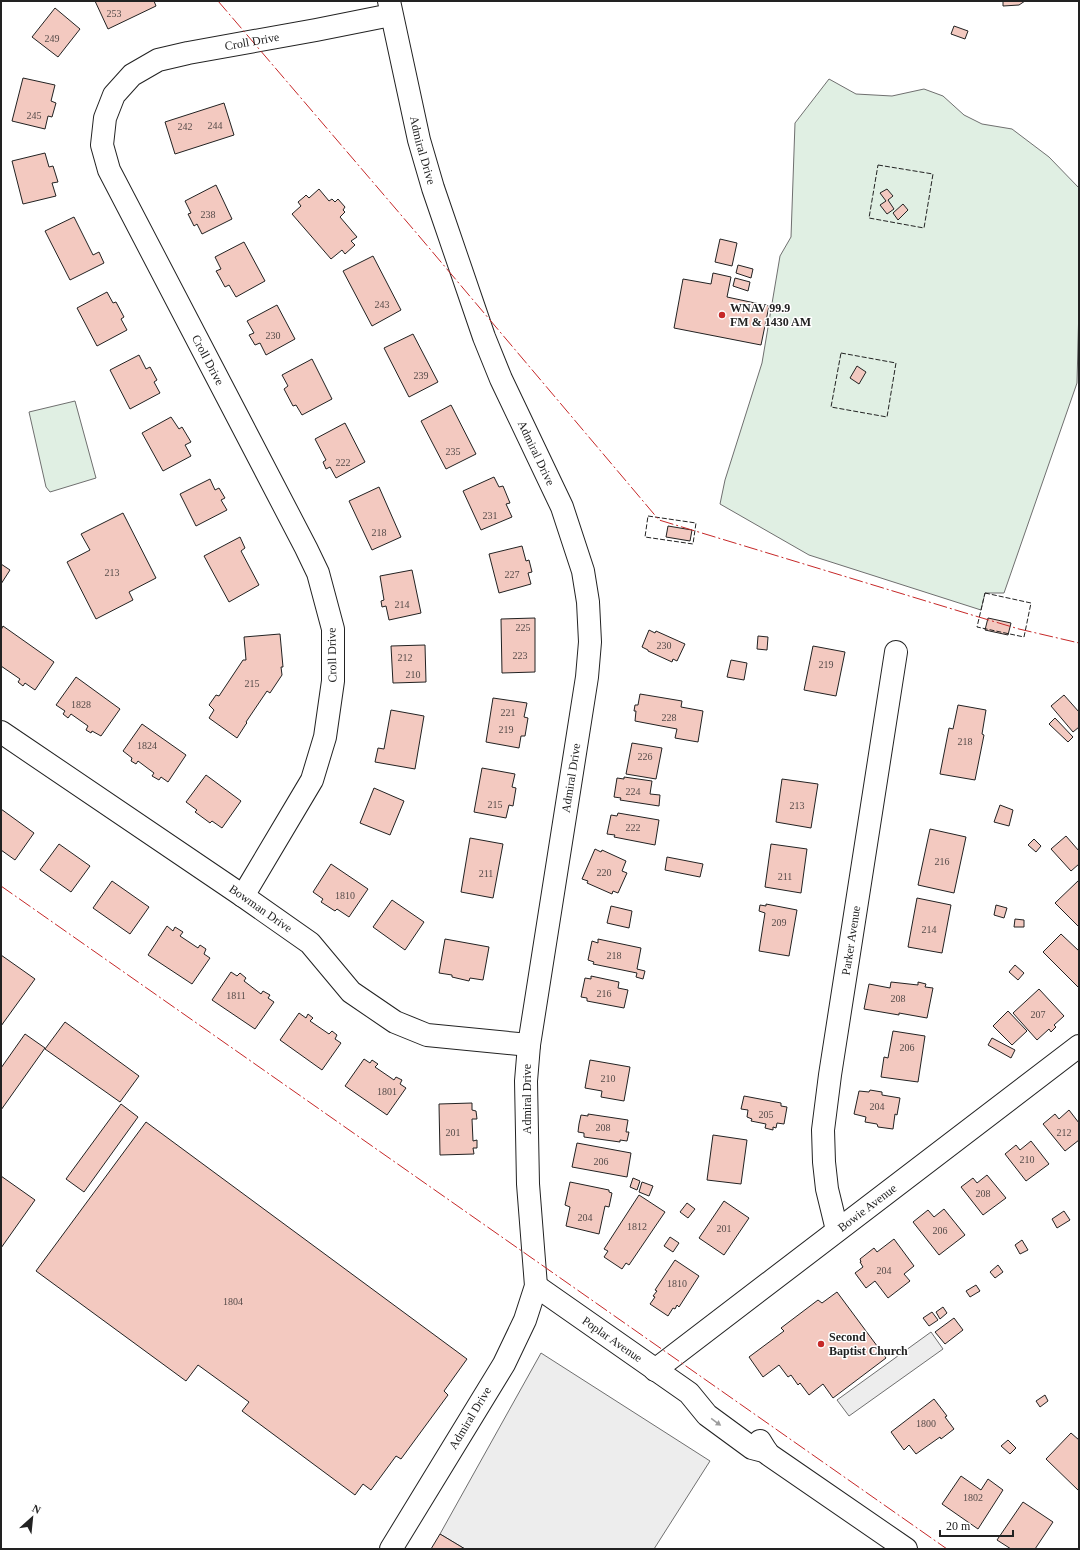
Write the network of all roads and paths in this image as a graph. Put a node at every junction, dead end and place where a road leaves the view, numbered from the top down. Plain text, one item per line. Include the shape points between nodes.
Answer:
1 (390, 8) edge
2 (896, 652) dead end
3 (1, 732) edge
4 (243, 896) junction
5 (529, 1045) junction
6 (1079, 1046) edge
7 (837, 1230) junction
8 (536, 1286) junction
9 (654, 1370) junction
10 (391, 1549) edge
11 (906, 1549) edge

1 - 4 street, Croll Drive via 316,30 158,60 132,75 114,95 105,118 102,145 109,170 306,548 318,574 333,629 334,680 325,737 312,780
1 - 5 street, Admiral Drive via 419,140 433,188 484,337 501,379 562,507 583,570 588,602 590,642 587,677
2 - 7 street, Parker Avenue via 823,1130 828,1189
3 - 4 street, Bowman Drive
4 - 5 street, Bowman Drive via 310,943 351,992 395,1022 427,1035
5 - 8 street, Admiral Drive via 526,1081 528,1184
6 - 7 street, Bowie Avenue
7 - 9 street, Bowie Avenue
8 - 9 street, Poplar Avenue
8 - 10 street, Admiral Drive via 525,1320 504,1364
9 - 11 street, Poplar Avenue via 689,1393 707,1415 752,1448 767,1452

